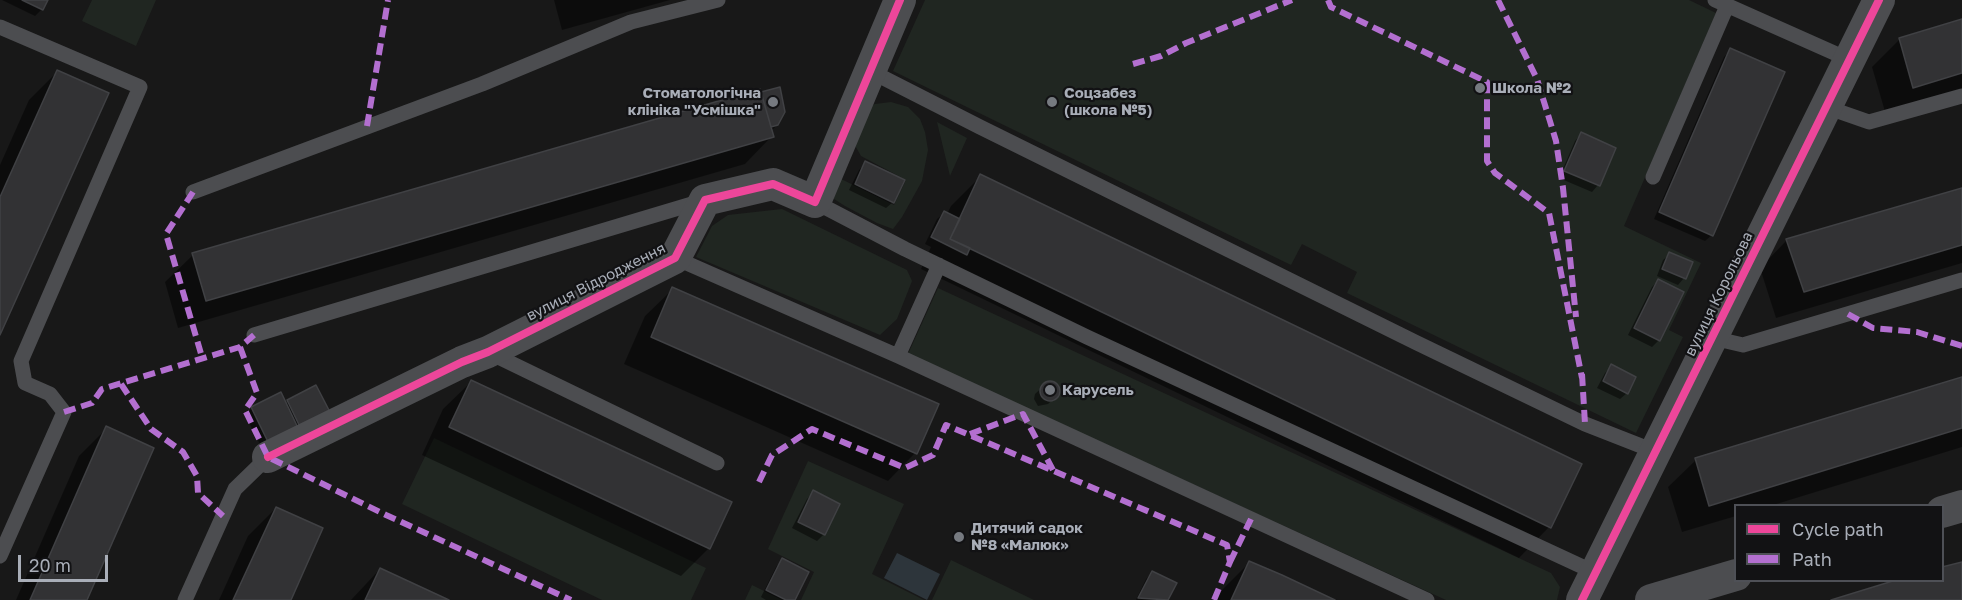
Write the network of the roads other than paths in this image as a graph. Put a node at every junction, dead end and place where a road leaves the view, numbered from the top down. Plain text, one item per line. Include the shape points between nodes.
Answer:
1 (718, 0) edge
2 (900, 0) edge
3 (1878, 0) edge
4 (1721, 3) edge
5 (0, 27) edge
6 (1850, 60) junction
7 (870, 71) junction
8 (1962, 96) edge
9 (1826, 108) junction
10 (1653, 177) dead end
11 (193, 192) dead end
12 (705, 200) junction
13 (815, 202) junction
14 (675, 258) junction
15 (939, 266) junction
16 (1962, 280) edge
17 (254, 335) dead end
18 (1713, 338) junction
19 (488, 352) junction
20 (898, 356) junction
21 (1654, 452) junction
22 (268, 457) joint
23 (717, 463) dead end
24 (1962, 506) edge
25 (1944, 511) edge
26 (0, 556) edge
27 (1734, 576) edge
28 (1589, 587) edge
29 (185, 600) edge
30 (1427, 600) edge
31 (1651, 600) edge

1 - 11 lane via 631,22 482,84
2 - 7 street
3 - 6 street, вулиця Корольова
4 - 6 lane
4 - 10 lane
5 - 26 lane via 140,87 21,361 25,383 50,394 64,412
6 - 9 street, вулиця Корольова
7 - 13 street
7 - 21 lane via 1417,343 1585,424
8 - 9 lane via 1869,122
9 - 18 street, вулиця Корольова
12 - 13 street via 772,184
12 - 14 street, вулиця Відродження
12 - 17 lane
13 - 15 lane
14 - 19 street, вулиця Відродження
14 - 20 lane
15 - 20 lane
15 - 28 lane
16 - 18 lane via 1743,345
18 - 21 street, вулиця Корольова
19 - 22 street, вулиця Відродження
19 - 23 lane
20 - 30 lane
21 - 28 street, вулиця Корольова
22 - 29 lane via 235,489
24 - 25 street
27 - 31 street

